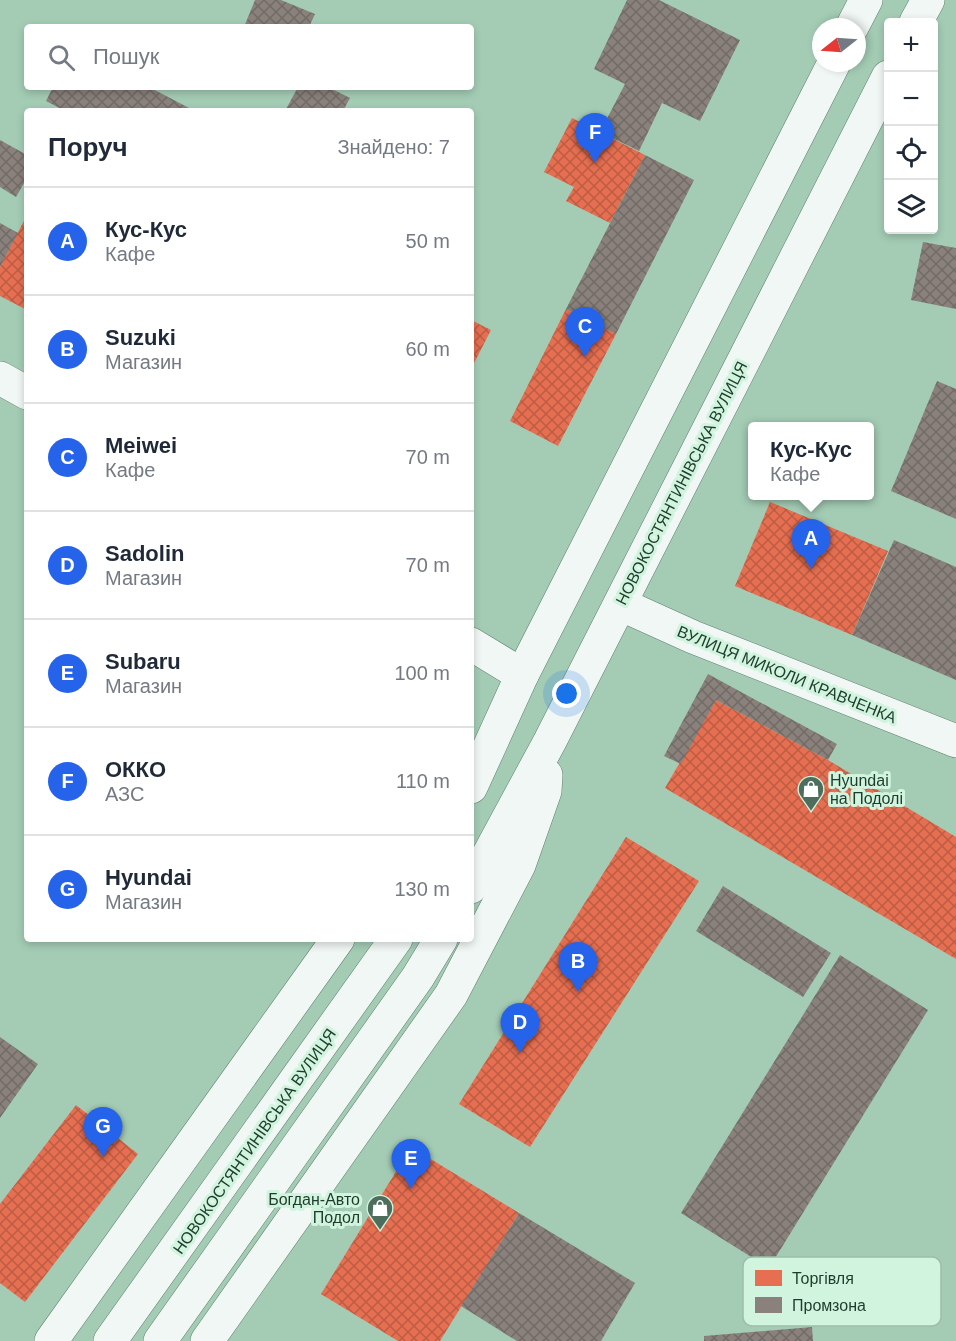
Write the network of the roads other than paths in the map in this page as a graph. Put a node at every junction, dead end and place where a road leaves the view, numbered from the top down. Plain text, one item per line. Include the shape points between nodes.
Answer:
1 (866, 0) edge
2 (928, 0) edge
3 (857, 18) edge
4 (918, 18) edge
5 (829, 72) edge
6 (884, 85) edge
7 (0, 378) edge
8 (24, 391) edge
9 (620, 604) junction
10 (474, 646) edge
11 (522, 675) junction
12 (497, 726) junction
13 (550, 741) junction
14 (956, 741) edge
15 (474, 753) edge
16 (474, 780) edge
17 (474, 881) edge
18 (336, 942) edge
19 (394, 942) edge
20 (439, 942) edge
21 (51, 1341) edge
22 (110, 1341) edge
23 (160, 1341) edge
24 (207, 1341) edge

1 - 3 main road
2 - 4 main road
5 - 11 main road
6 - 9 main road, НОВОКОСТЯНТИНІВСЬКА ВУЛИЦЯ
7 - 8 main road
9 - 13 main road, НОВОКОСТЯНТИНІВСЬКА ВУЛИЦЯ
9 - 14 main road, ВУЛИЦЯ МИКОЛИ КРАВЧЕНКА
10 - 11 main road
11 - 12 main road
12 - 15 main road
12 - 16 main road
13 - 17 main road, НОВОКОСТЯНТИНІВСЬКА ВУЛИЦЯ
13 - 24 main road via 545,791 519,865 451,995
18 - 21 main road
19 - 22 main road, НОВОКОСТЯНТИНІВСЬКА ВУЛИЦЯ
20 - 23 main road

